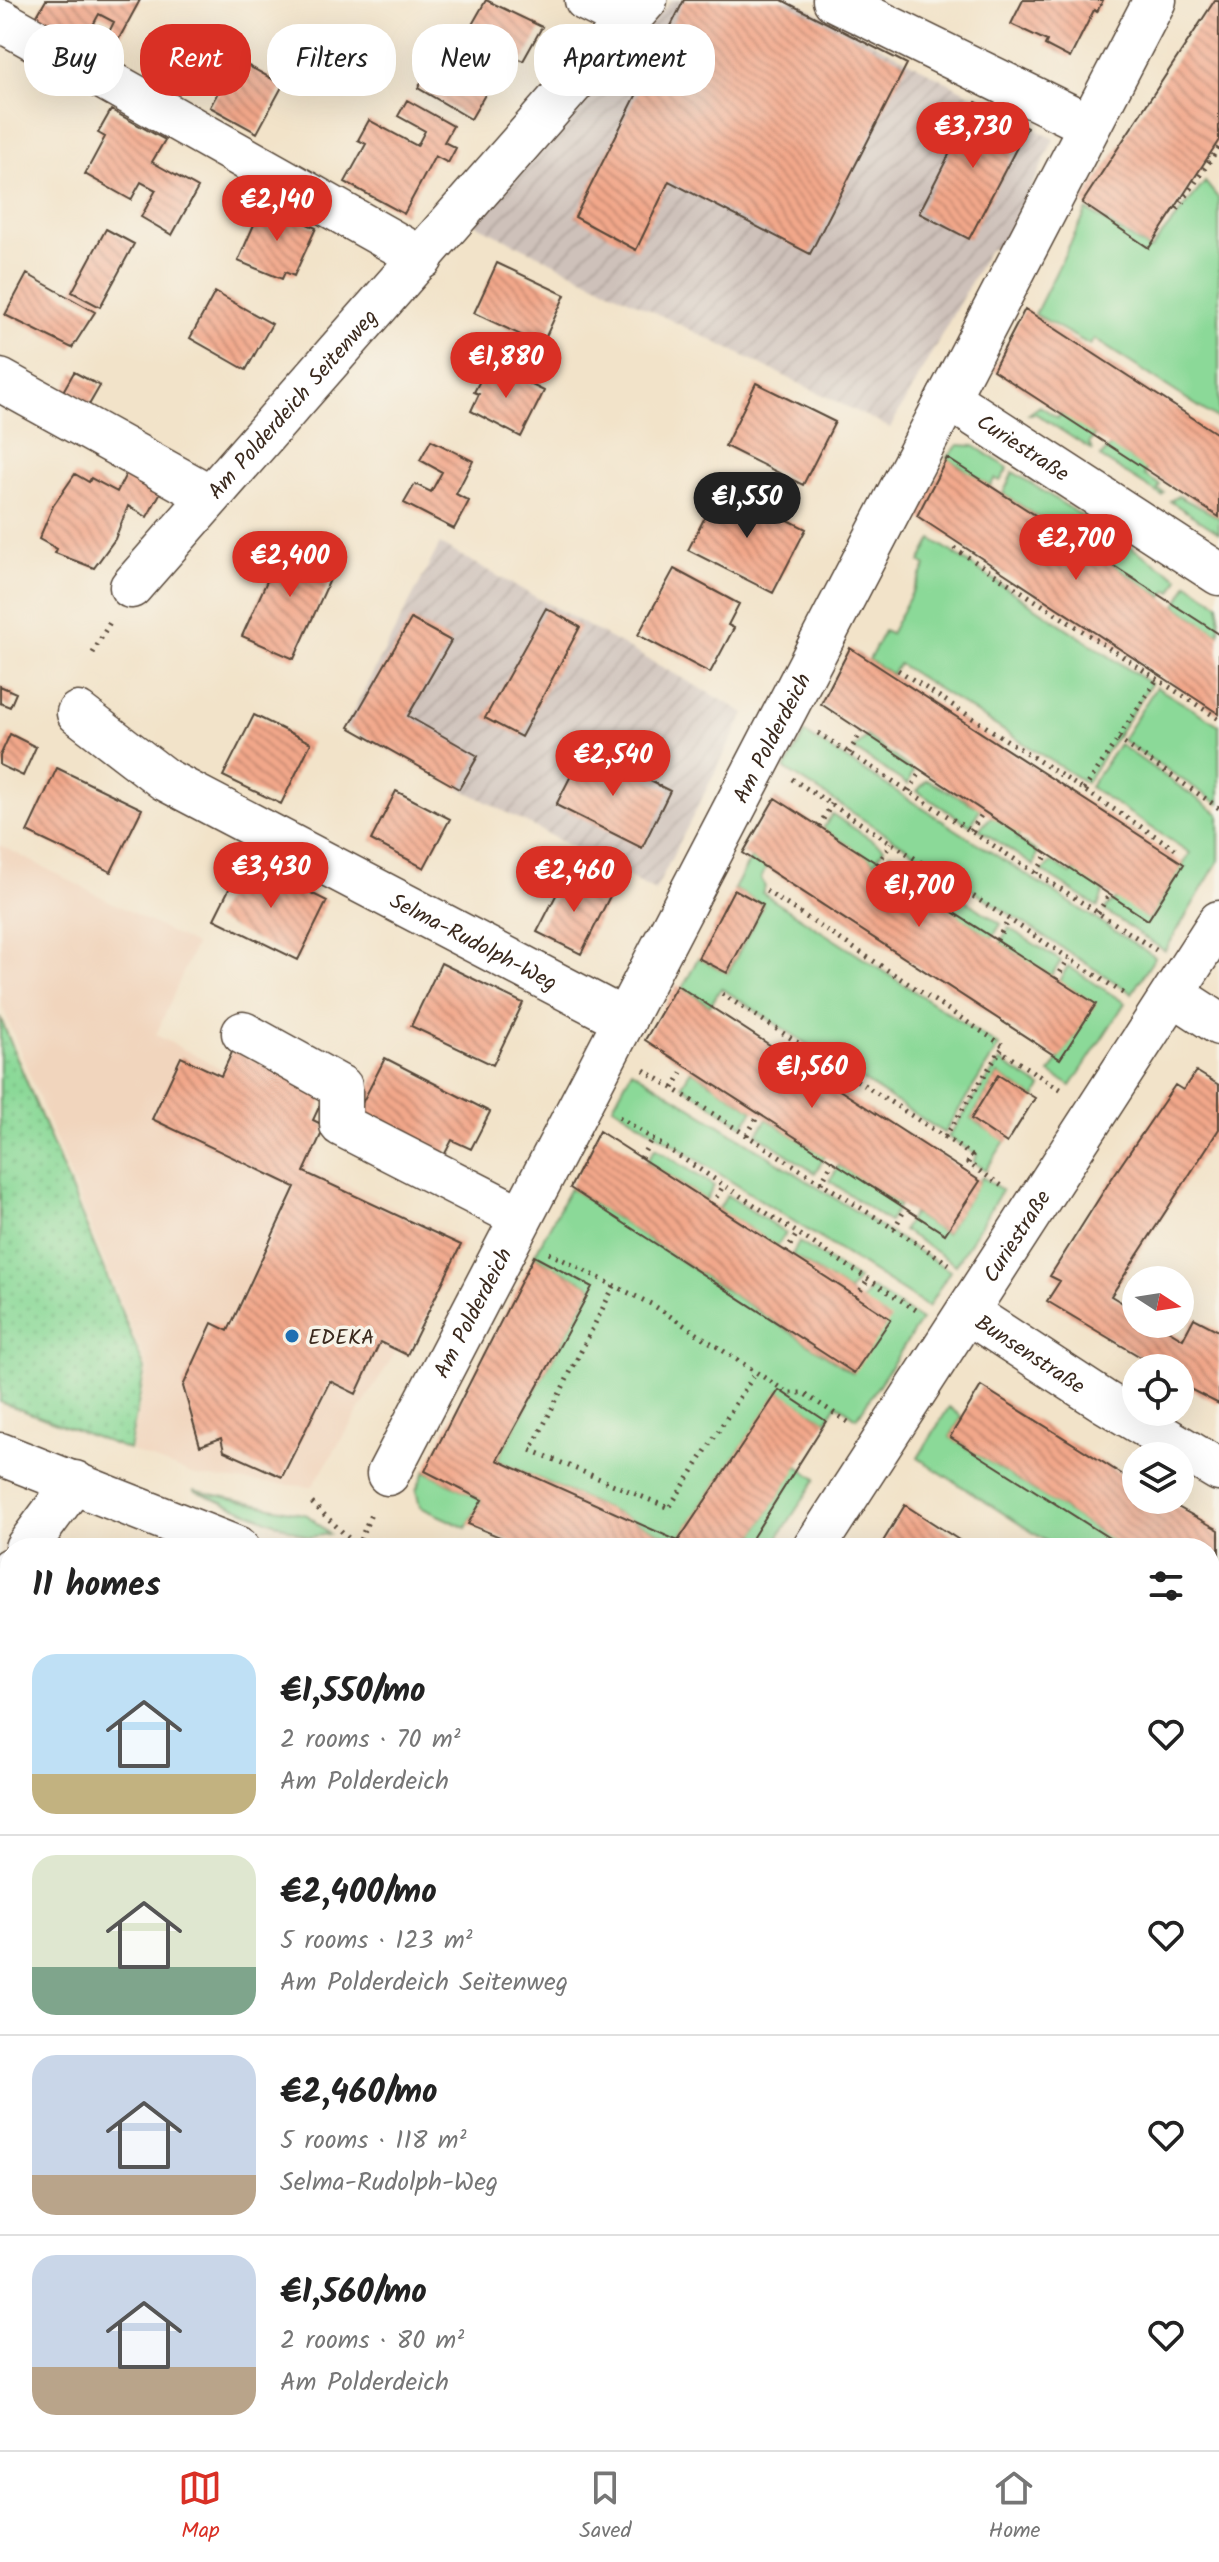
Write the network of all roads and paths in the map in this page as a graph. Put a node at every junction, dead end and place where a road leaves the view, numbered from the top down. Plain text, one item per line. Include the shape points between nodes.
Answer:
1 (586, 0) edge
2 (834, 0) edge
3 (1155, 0) edge
4 (637, 10) edge
5 (0, 20) edge
6 (1089, 125) junction
7 (1216, 149) edge
8 (1172, 211) dead end
9 (422, 258) junction
10 (0, 380) edge
11 (948, 398) junction
12 (210, 496) junction
13 (954, 548) dead end
14 (1219, 574) edge
15 (123, 600) joint
16 (93, 653) dead end
17 (898, 670) dead end
18 (1157, 679) junction
19 (78, 713) dead end
20 (1219, 719) edge
21 (815, 731) dead end
22 (861, 732) dead end
23 (1118, 739) junction
24 (849, 753) junction
25 (921, 771) dead end
26 (789, 776) dead end
27 (1084, 790) junction
28 (909, 791) junction
29 (832, 804) junction
30 (1219, 808) edge
31 (984, 811) dead end
32 (819, 826) dead end
33 (971, 831) junction
34 (891, 843) junction
35 (1180, 852) dead end
36 (1048, 853) dead end
37 (878, 864) dead end
38 (1036, 873) junction
39 (950, 881) junction
40 (766, 891) dead end
41 (1110, 893) dead end
42 (936, 902) dead end
43 (1098, 913) junction
44 (1009, 919) junction
45 (1219, 922) edge
46 (997, 940) dead end
47 (1069, 958) junction
48 (1056, 979) dead end
49 (1158, 984) junction
50 (722, 994) dead end
51 (625, 1020) junction
52 (1219, 1024) edge
53 (243, 1033) dead end
54 (1000, 1051) junction
55 (685, 1067) dead end
56 (641, 1068) dead end
57 (673, 1088) junction
58 (1073, 1097) dead end
59 (606, 1108) dead end
60 (759, 1114) dead end
61 (747, 1135) junction
62 (945, 1137) junction
63 (652, 1138) junction
64 (641, 1158) dead end
65 (833, 1161) dead end
66 (821, 1183) junction
67 (724, 1185) junction
68 (1013, 1193) dead end
69 (712, 1204) dead end
70 (905, 1209) dead end
71 (521, 1217) junction
72 (894, 1229) junction
73 (798, 1232) junction
74 (547, 1252) dead end
75 (786, 1252) dead end
76 (869, 1278) junction
77 (614, 1286) junction
78 (856, 1297) dead end
79 (952, 1301) junction
80 (756, 1372) junction
81 (882, 1444) junction
82 (0, 1454) edge
83 (1219, 1470) edge
84 (388, 1474) dead end
85 (75, 1482) junction
86 (312, 1503) dead end
87 (33, 1538) edge
88 (213, 1538) edge
89 (349, 1538) edge
90 (821, 1538) edge

1 - 4 street, Am Polderdeich Seitenweg
2 - 6 street
3 - 6 street, Am Polderdeich
4 - 9 street, Am Polderdeich Seitenweg
5 - 9 street
6 - 11 street, Am Polderdeich
7 - 8 path
9 - 12 street, Am Polderdeich Seitenweg
10 - 12 street
11 - 14 street, Curiestraße
11 - 51 street, Am Polderdeich
12 - 15 street, Am Polderdeich Seitenweg
13 - 18 path
15 - 16 path
17 - 27 path
18 - 20 path
18 - 23 path
19 - 51 street, Selma-Rudolph-Weg via 164,779
21 - 24 path
22 - 24 path
23 - 27 path
23 - 30 path
24 - 28 path
25 - 28 path
26 - 29 path
27 - 35 path
28 - 33 path
29 - 32 path
29 - 34 path
31 - 33 path
33 - 38 path
34 - 37 path
34 - 39 path
36 - 38 path
38 - 43 path
39 - 42 path
39 - 44 path
40 - 54 path via 1004,1046
41 - 43 path
43 - 49 path
44 - 46 path
44 - 47 path
45 - 49 street, Curiestraße
47 - 48 path
47 - 49 path
49 - 52 street
49 - 79 street, Curiestraße
50 - 62 path
51 - 71 street, Am Polderdeich
53 - 71 street via 341,1087 341,1125
54 - 58 path
54 - 62 path
55 - 57 path
56 - 57 path
57 - 61 path
59 - 63 path
60 - 61 path
61 - 66 path
62 - 68 path via 972,1156 968,1163
63 - 64 path
63 - 67 path
65 - 66 path
66 - 72 path
67 - 69 path
67 - 73 path
70 - 72 path
71 - 84 street, Am Polderdeich
72 - 79 path
73 - 75 path
73 - 76 path
74 - 77 path
76 - 78 path
76 - 79 path
77 - 80 path
77 - 80 path via 531,1450 669,1508
79 - 81 street, Curiestraße
79 - 83 street, Bunsenstraße
80 - 81 path via 788,1393 803,1393
81 - 90 street, Curiestraße
82 - 85 street
85 - 87 street
85 - 88 street
86 - 89 path

